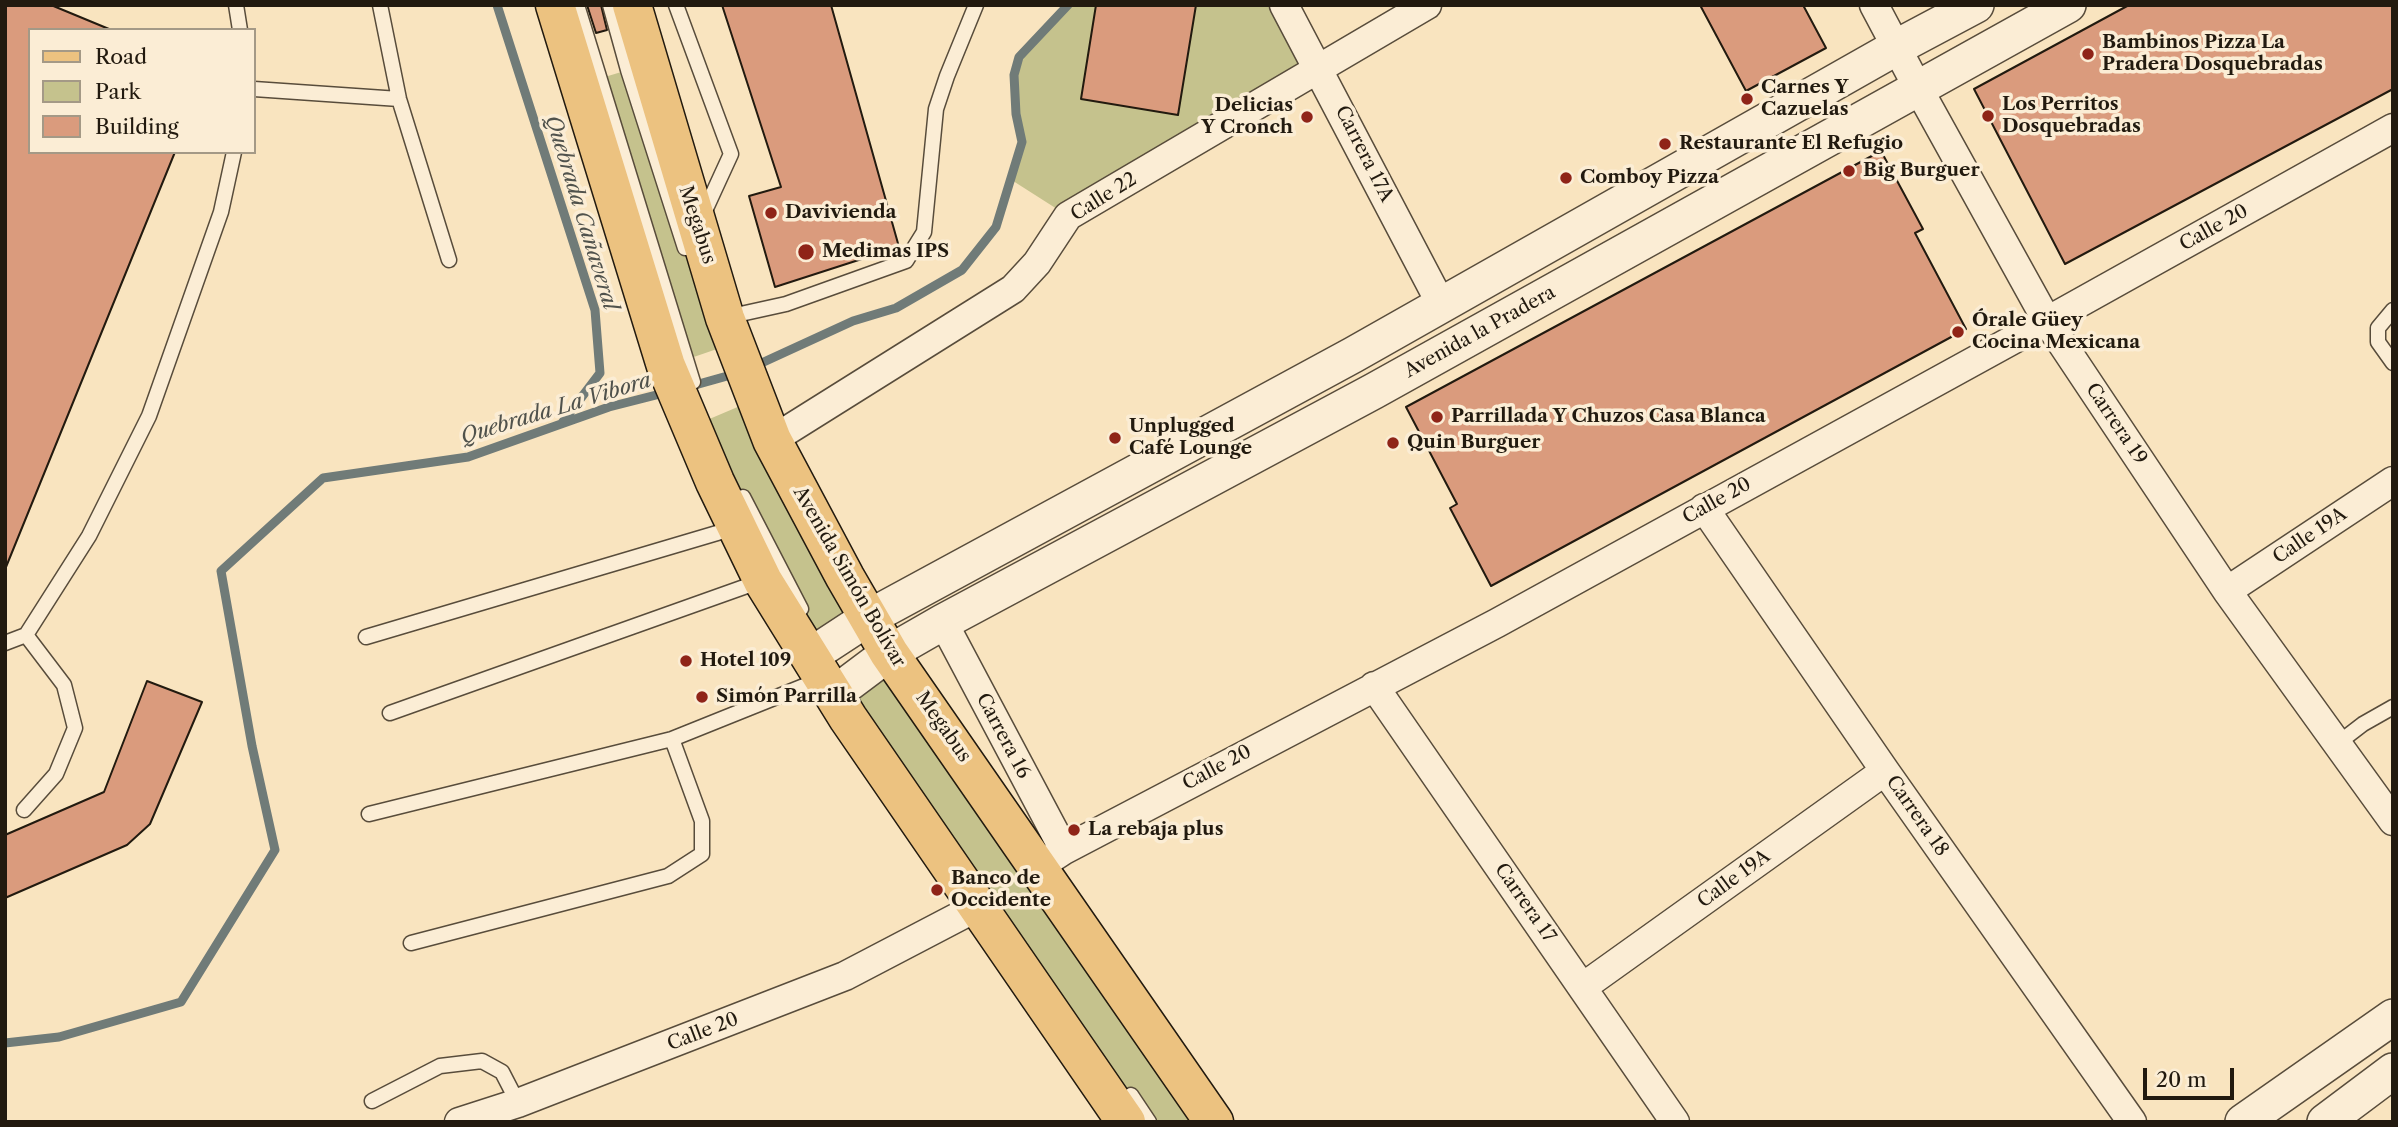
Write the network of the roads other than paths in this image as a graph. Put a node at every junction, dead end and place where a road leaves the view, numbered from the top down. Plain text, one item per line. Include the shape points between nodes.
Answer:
1 (236, 5) edge
2 (380, 5) edge
3 (555, 5) edge
4 (577, 5) edge
5 (610, 5) edge
6 (632, 5) edge
7 (676, 5) edge
8 (976, 5) edge
9 (1284, 5) edge
10 (1427, 5) edge
11 (1874, 5) edge
12 (1976, 5) edge
13 (2068, 5) edge
14 (240, 28) edge
15 (1897, 47) junction
16 (1320, 70) junction
17 (1917, 88) junction
18 (256, 89) edge
19 (399, 99) junction
20 (2393, 128) edge
21 (234, 154) edge
22 (692, 241) junction
23 (449, 260) dead end
24 (1441, 304) junction
25 (2393, 310) edge
26 (2047, 321) junction
27 (730, 330) junction
28 (675, 363) junction
29 (2393, 363) edge
30 (764, 439) junction
31 (2393, 481) edge
32 (736, 483) dead end
33 (1704, 508) junction
34 (736, 527) junction
35 (762, 580) junction
36 (2227, 592) junction
37 (943, 622) junction
38 (26, 635) junction
39 (366, 638) dead end
40 (866, 638) junction
41 (5, 643) edge
42 (827, 666) junction
43 (1374, 686) junction
44 (2393, 707) edge
45 (390, 713) dead end
46 (672, 739) junction
47 (2337, 744) junction
48 (1885, 771) junction
49 (2389, 805) edge
50 (24, 810) dead end
51 (369, 814) dead end
52 (1051, 859) junction
53 (977, 907) junction
54 (411, 943) dead end
55 (1583, 987) junction
56 (2393, 1017) edge
57 (2393, 1071) edge
58 (372, 1101) dead end
59 (518, 1103) junction
60 (1126, 1105) edge
61 (459, 1122) edge
62 (1149, 1122) edge
63 (1214, 1122) edge
64 (1675, 1122) edge
65 (2132, 1122) edge
66 (2243, 1122) edge
67 (2325, 1122) edge

1 - 14 lane
2 - 19 lane
3 - 28 main road
4 - 28 lane
5 - 22 lane, Megabus via 628,70
6 - 22 main road, Avenida Simón Bolívar
7 - 22 lane via 731,154
8 - 27 lane via 936,108 925,232 906,261 786,304
9 - 16 street, Carrera 17A
10 - 16 street, Calle 22
11 - 15 street, Carrera 19
12 - 15 street
13 - 17 street, Avenida la Pradera
15 - 17 street, Carrera 19
15 - 24 street
16 - 24 street, Carrera 17A
16 - 30 street, Calle 22 via 1068,216 1037,263 1013,289
17 - 26 street, Carrera 19
17 - 37 street, Avenida la Pradera via 1374,391
18 - 19 lane
19 - 23 lane
20 - 26 street, Calle 20
21 - 38 lane via 221,212 149,416 89,536
22 - 27 main road, Avenida Simón Bolívar
24 - 40 street
25 - 29 lane via 2378,328 2378,342
26 - 33 street, Calle 20
26 - 36 street, Carrera 19
27 - 30 main road, Avenida Simón Bolívar via 756,398
28 - 34 main road
30 - 40 main road, Avenida Simón Bolívar
31 - 36 street, Calle 19A
32 - 42 lane
33 - 43 street, Calle 20
33 - 48 street, Carrera 18
34 - 35 main road
34 - 39 lane
35 - 42 main road
35 - 45 lane
36 - 47 street, Carrera 19
37 - 40 street, Avenida la Pradera
37 - 52 street, Carrera 16
38 - 41 lane
38 - 50 lane via 64,685 75,729 56,774
40 - 42 street
40 - 52 main road, Avenida Simón Bolívar
42 - 46 lane
42 - 53 main road
43 - 52 street, Calle 20
43 - 55 street, Carrera 17
44 - 47 lane
46 - 51 lane
46 - 54 lane via 702,821 702,854 668,876
47 - 49 street, Carrera 19
48 - 55 street, Calle 19A
48 - 65 street, Carrera 18
52 - 63 main road, Avenida Simón Bolívar
53 - 59 street, Calle 20 via 845,976
53 - 60 main road
55 - 64 street, Carrera 17
56 - 66 street
57 - 67 street
58 - 59 lane via 440,1066 482,1061 502,1072
59 - 61 street, Calle 20
60 - 62 lane

